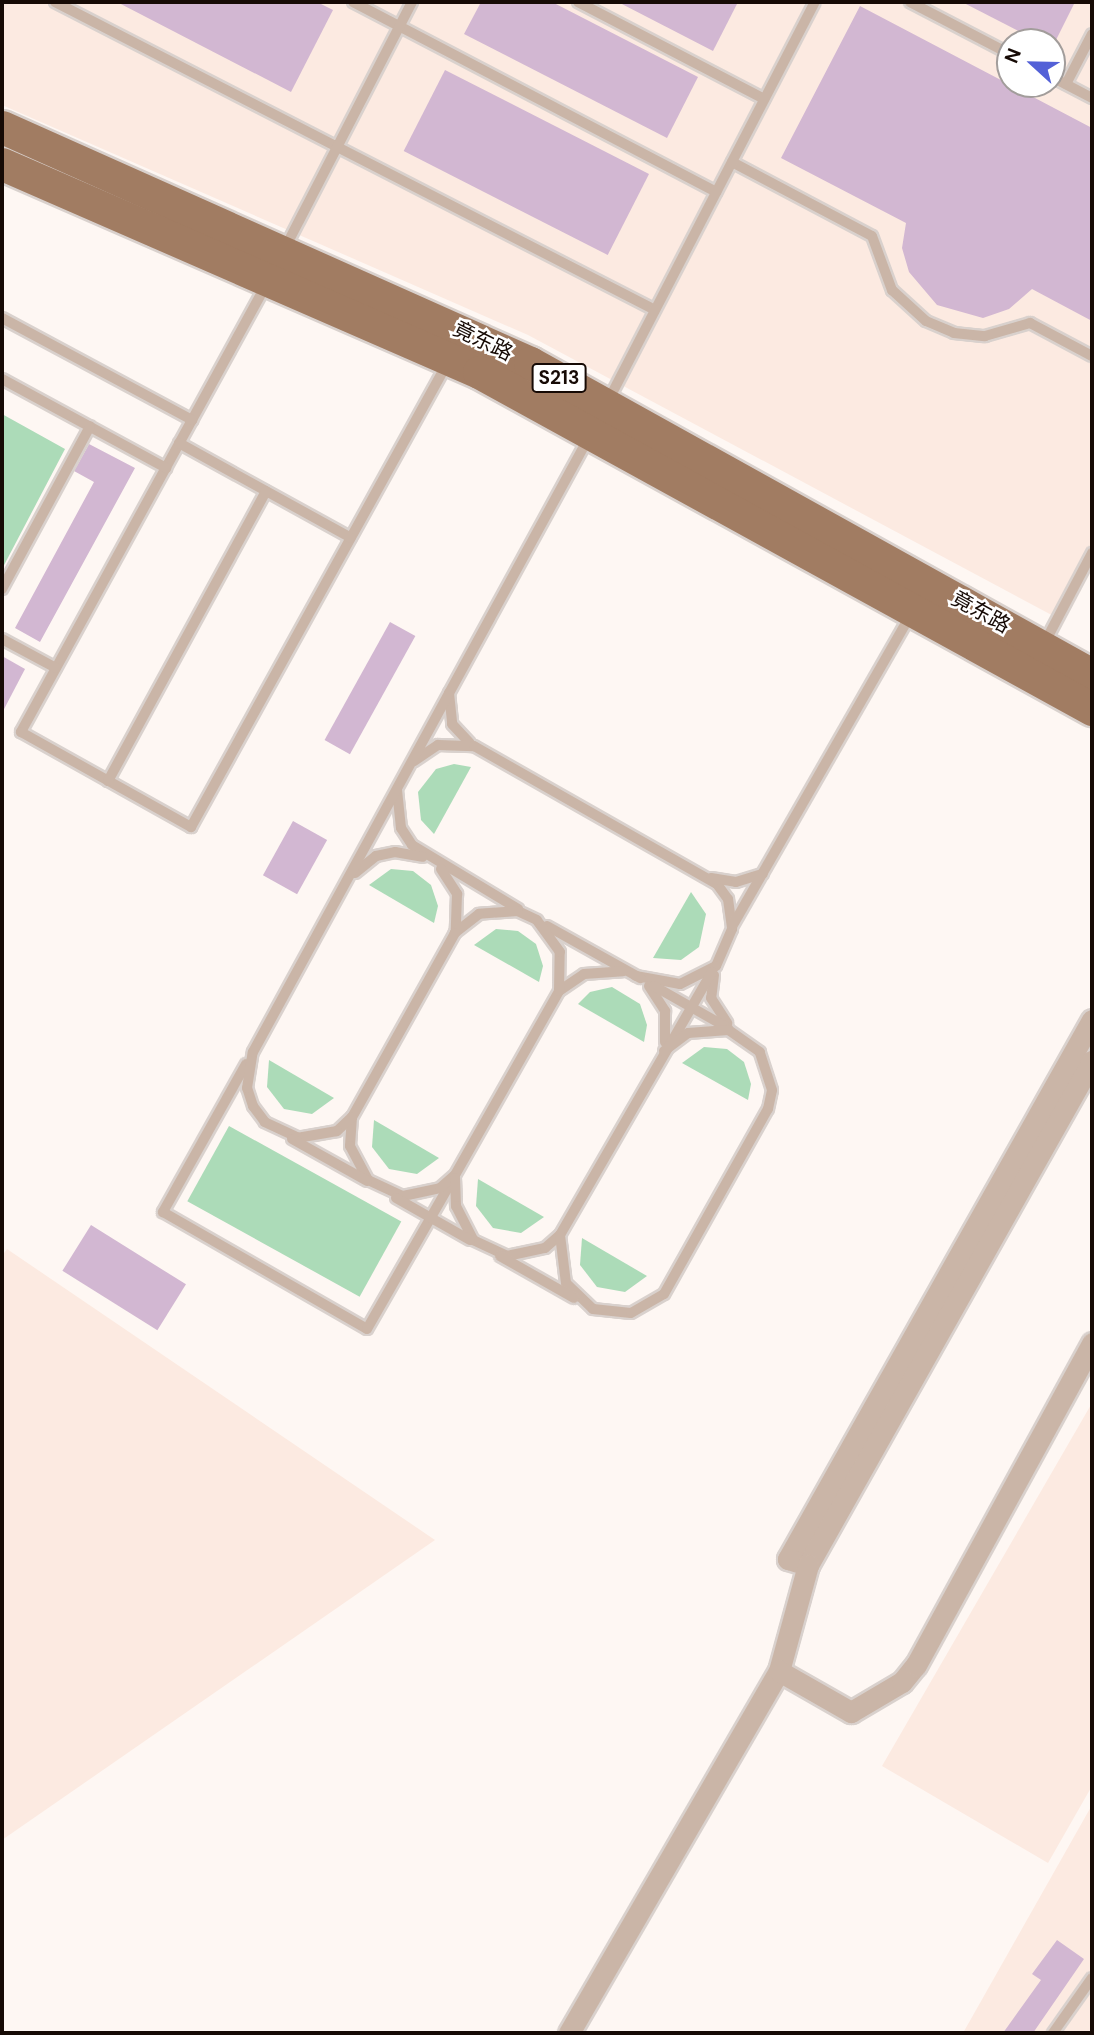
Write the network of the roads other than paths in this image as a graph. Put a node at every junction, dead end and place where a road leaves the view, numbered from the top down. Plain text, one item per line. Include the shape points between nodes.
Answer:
1 (55, 2) edge
2 (353, 2) edge
3 (412, 2) edge
4 (578, 2) edge
5 (815, 2) edge
6 (910, 2) edge
7 (399, 26) junction
8 (1092, 34) edge
9 (996, 47) edge
10 (1066, 84) joint
11 (1092, 98) edge
12 (764, 99) junction
13 (2, 127) edge
14 (336, 146) junction
15 (732, 162) junction
16 (2, 164) edge
17 (716, 192) junction
18 (276, 265) junction
19 (655, 310) junction
20 (2, 318) edge
21 (1092, 356) edge
22 (449, 359) junction
23 (2, 379) edge
24 (600, 416) junction
25 (192, 420) junction
26 (90, 426) junction
27 (180, 443) junction
28 (166, 468) junction
29 (266, 491) junction
30 (351, 538) junction
31 (1092, 554) edge
32 (2, 589) edge
33 (921, 596) junction
34 (2, 639) edge
35 (1043, 647) junction
36 (56, 668) junction
37 (1092, 674) edge
38 (451, 685) junction
39 (1092, 709) edge
40 (475, 747) junction
41 (406, 769) junction
42 (108, 781) junction
43 (433, 862) junction
44 (763, 874) junction
45 (708, 877) junction
46 (347, 884) junction
47 (533, 918) junction
48 (732, 928) junction
49 (456, 933) junction
50 (719, 960) junction
51 (636, 976) junction
52 (559, 991) junction
53 (691, 1007) junction
54 (1092, 1020) edge
55 (746, 1038) junction
56 (664, 1051) junction
57 (253, 1052) junction
58 (1092, 1061) edge
59 (352, 1117) junction
60 (281, 1133) junction
61 (455, 1175) junction
62 (384, 1191) junction
63 (431, 1217) junction
64 (560, 1235) junction
65 (489, 1250) junction
66 (593, 1309) junction
67 (1092, 1343) edge
68 (807, 1566) junction
69 (779, 1671) junction
70 (1092, 1978) edge
71 (569, 2033) edge
72 (1053, 2033) edge

1 - 14 lane
2 - 7 lane
3 - 7 lane
4 - 12 lane
5 - 12 lane
6 - 9 lane
7 - 14 lane
7 - 17 lane
8 - 10 lane
10 - 11 lane
12 - 15 lane
13 - 18 main road, 竟东路 / S213
14 - 18 lane
14 - 19 lane
15 - 17 lane
15 - 21 lane via 872,236 888,284 926,321 954,333 985,336 1030,323
16 - 18 main road, 竟东路 / S213
17 - 19 lane
18 - 22 main road, 竟东路 / S213
18 - 24 main road, 竟东路 / S213
18 - 25 lane
19 - 24 lane
20 - 25 lane
22 - 24 main road, 竟东路 / S213
22 - 30 lane
23 - 26 lane
24 - 33 main road, 竟东路 / S213
24 - 38 lane
25 - 27 lane
26 - 28 lane
26 - 32 lane
27 - 28 lane
27 - 29 lane
28 - 36 lane
29 - 30 lane
29 - 42 lane
30 - 42 lane via 191,827
31 - 35 lane
33 - 35 main road, 竟东路 / S213
33 - 39 main road, 竟东路 / S213
33 - 44 lane
34 - 36 lane
35 - 37 main road, 竟东路 / S213
36 - 42 lane via 21,732
38 - 40 lane via 452,724
38 - 41 lane
40 - 41 lane via 458,742 438,745
40 - 45 lane
41 - 43 lane via 396,808 401,828 412,845
41 - 46 lane
43 - 46 lane via 415,853 386,854 359,867
43 - 47 lane
43 - 49 lane via 457,894
44 - 45 lane via 736,882
44 - 48 lane
45 - 48 lane via 728,900
46 - 57 lane
47 - 49 lane via 499,909 479,914
47 - 51 lane
47 - 52 lane via 560,951
48 - 50 lane
49 - 59 lane
50 - 51 lane via 699,978 680,984
50 - 53 lane
50 - 55 lane via 711,998 717,1012
51 - 52 lane via 604,969
51 - 53 lane
51 - 56 lane via 656,993 665,1011
52 - 61 lane
53 - 55 lane
53 - 56 lane
54 - 68 street via 788,1559
55 - 56 lane via 708,1028 688,1032
55 - 66 lane via 769,1070 768,1109 677,1271 649,1307 611,1314
56 - 64 lane
57 - 60 lane via 247,1069 253,1106
57 - 63 lane via 163,1212 367,1329
58 - 68 street
59 - 60 lane via 319,1138
59 - 62 lane via 357,1165
60 - 62 lane
61 - 62 lane via 422,1195
61 - 63 lane
61 - 65 lane via 461,1224
62 - 63 lane
63 - 65 lane
64 - 65 lane via 527,1255
64 - 66 lane via 566,1283
65 - 66 lane
67 - 69 street via 902,1682 851,1712
68 - 69 street
69 - 71 street
70 - 72 lane

